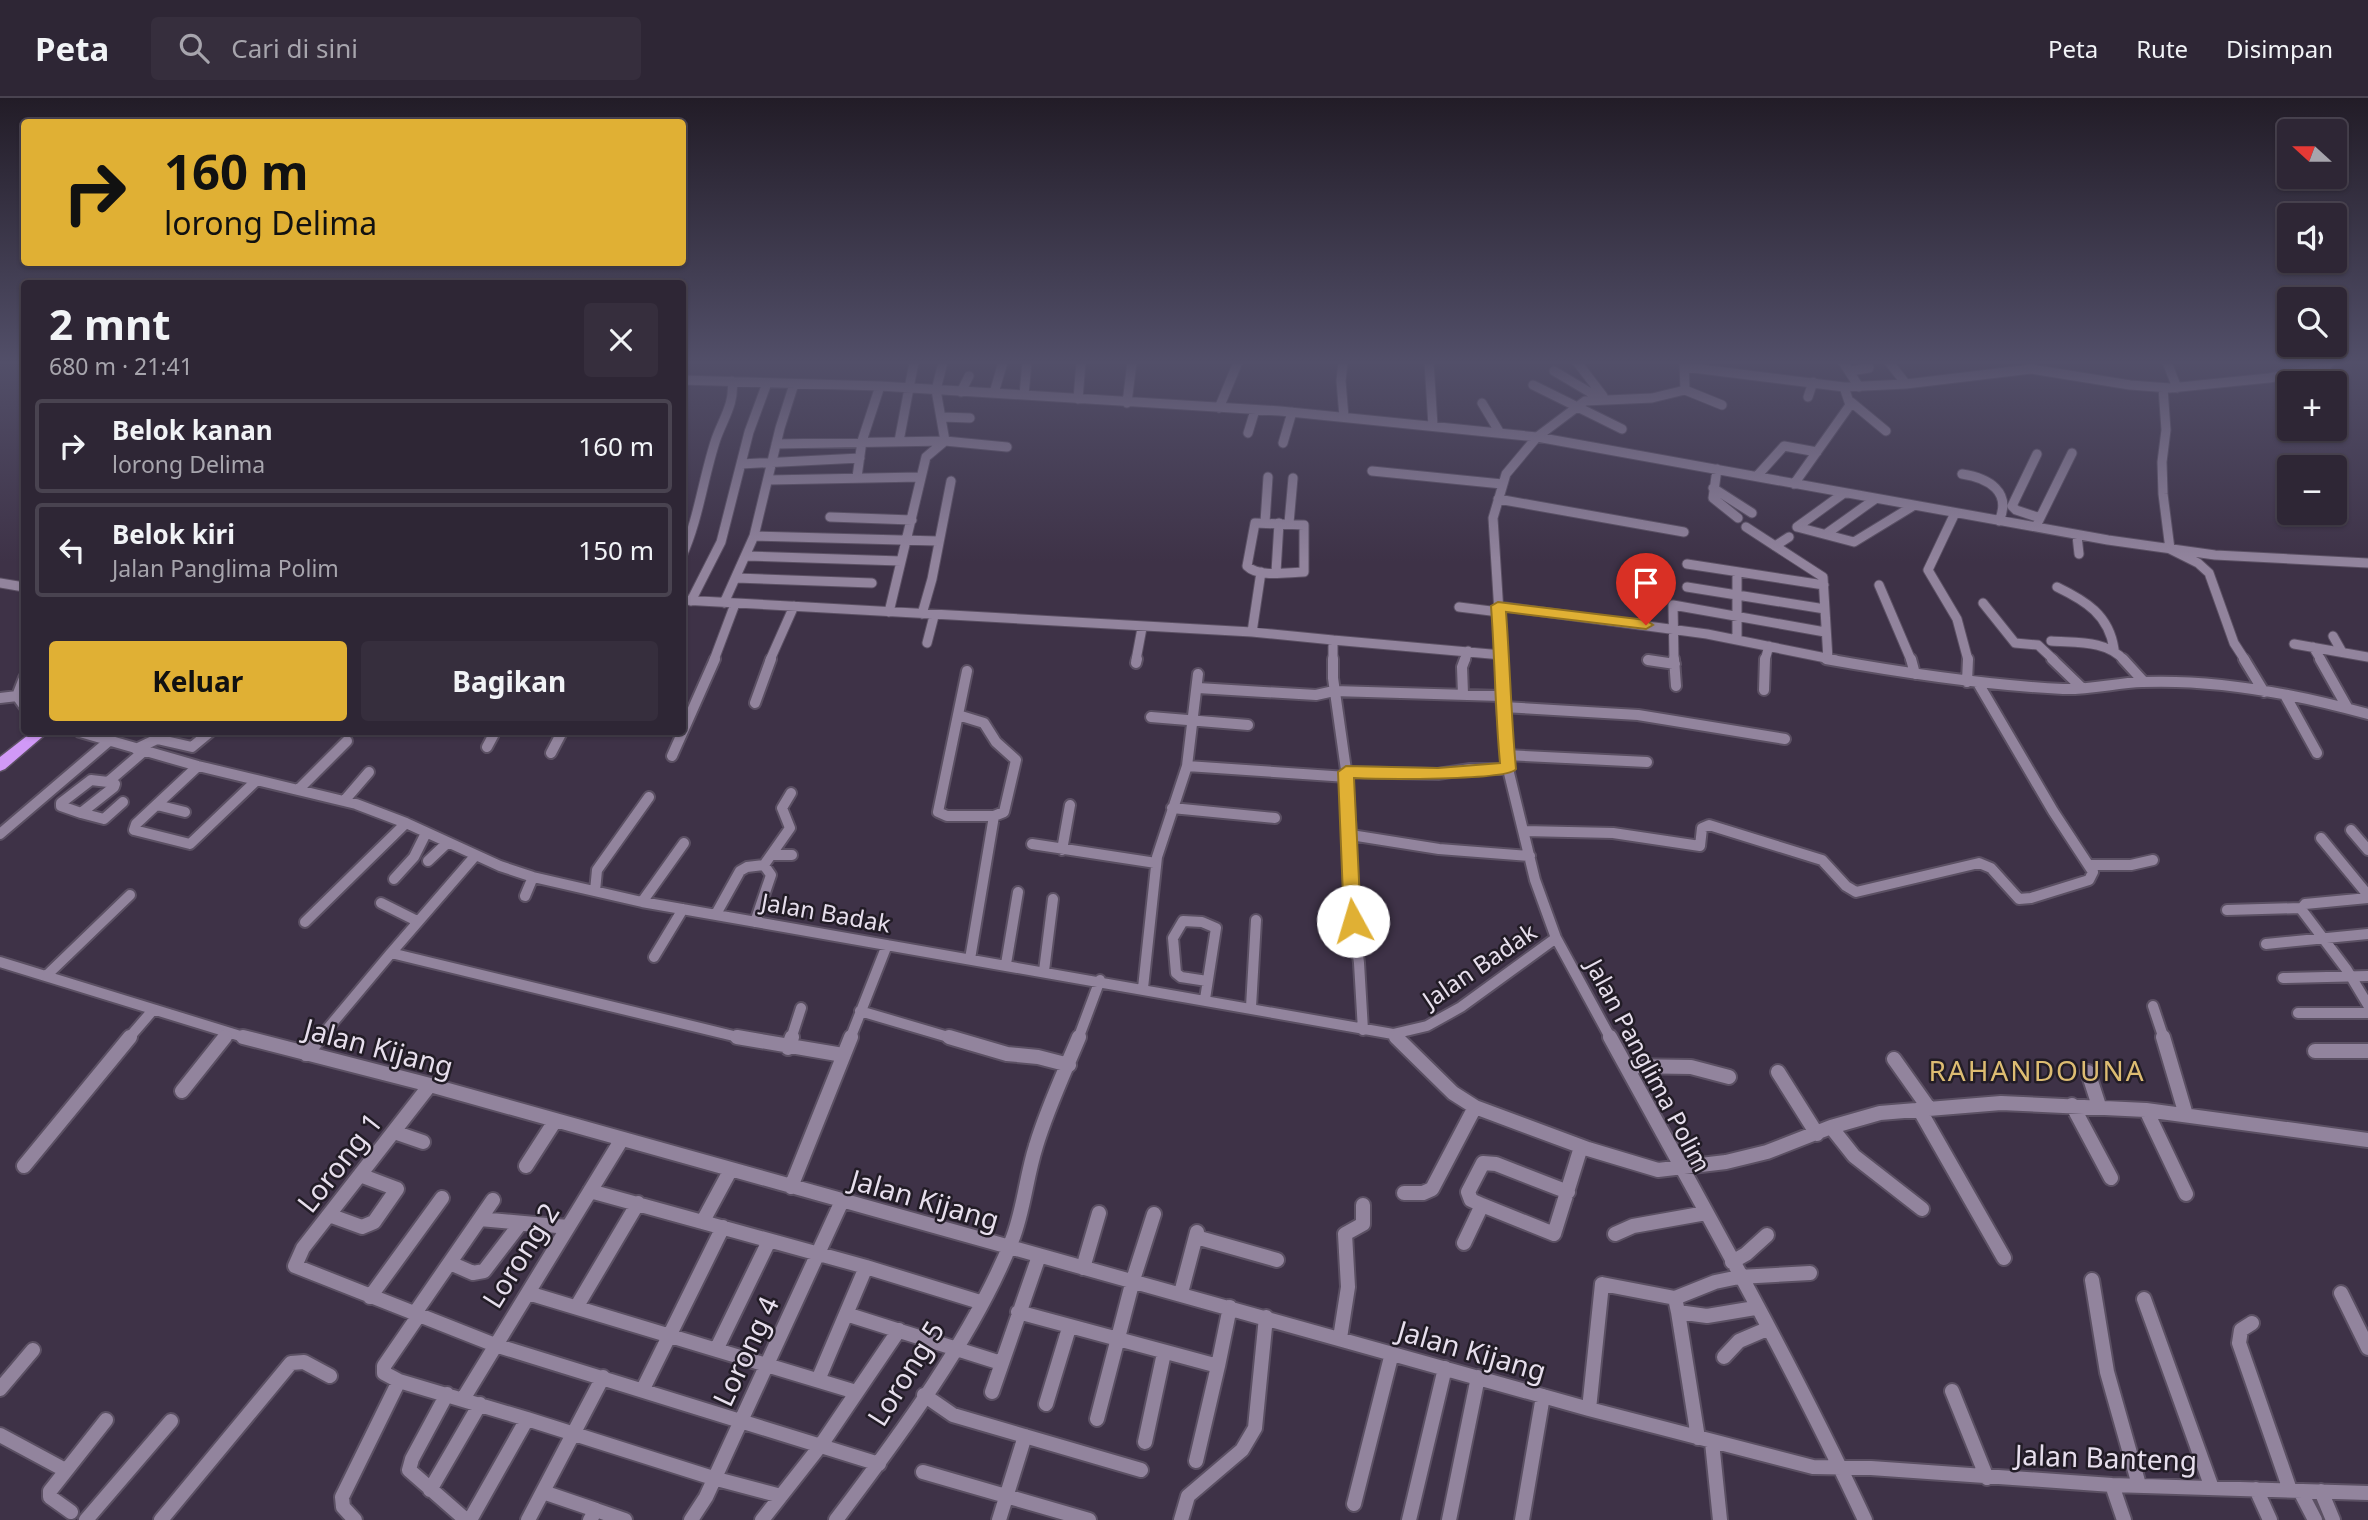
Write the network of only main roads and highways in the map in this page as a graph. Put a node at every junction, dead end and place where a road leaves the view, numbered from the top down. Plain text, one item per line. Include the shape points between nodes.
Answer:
1 (30, 735) edge
2 (37, 735) edge
3 (0, 759) edge
4 (0, 765) edge

1 - 3 highway
2 - 4 highway

